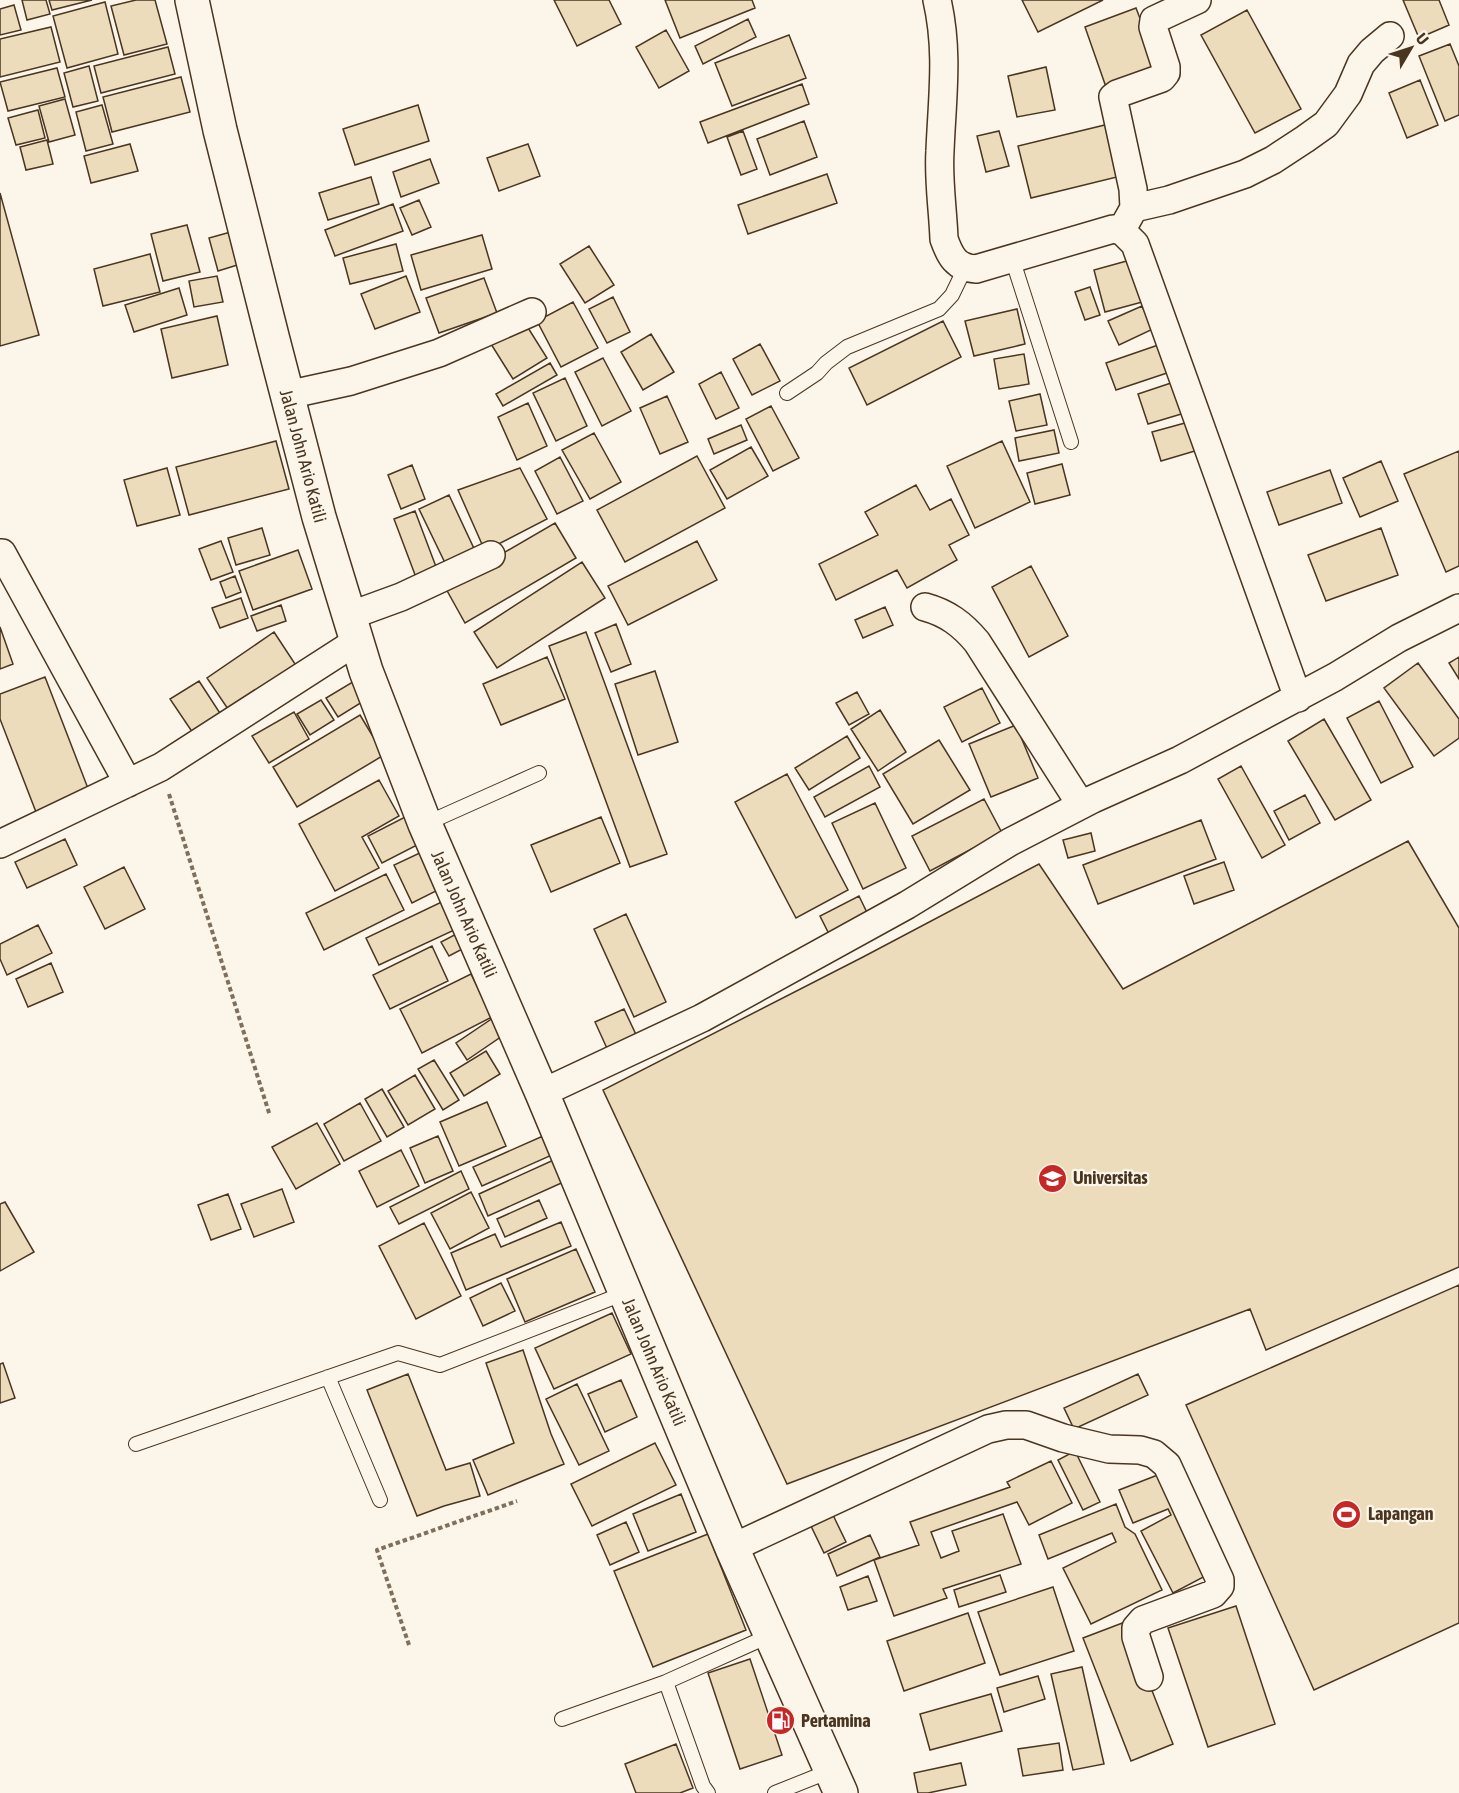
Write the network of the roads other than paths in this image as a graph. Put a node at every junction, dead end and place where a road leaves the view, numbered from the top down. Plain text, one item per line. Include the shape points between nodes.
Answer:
1 (192, 0) edge
2 (937, 0) edge
3 (1197, 0) edge
4 (1390, 36) dead end
5 (1128, 220) junction
6 (1012, 258) junction
7 (965, 268) junction
8 (532, 312) dead end
9 (787, 393) dead end
10 (287, 395) junction
11 (1071, 442) dead end
12 (2, 553) dead end
13 (491, 555) dead end
14 (925, 607) dead end
15 (1459, 608) edge
16 (353, 629) junction
17 (1298, 698) junction
18 (539, 773) dead end
19 (128, 783) junction
20 (1081, 805) junction
21 (425, 824) junction
22 (0, 844) edge
23 (542, 1093) junction
24 (624, 1293) junction
25 (328, 1377) junction
26 (136, 1444) dead end
27 (380, 1500) dead end
28 (732, 1548) junction
29 (771, 1635) junction
30 (1149, 1677) dead end
31 (666, 1682) junction
32 (562, 1719) dead end
33 (835, 1780) edge
34 (708, 1793) edge
35 (775, 1793) edge

1 - 10 main road, Jalan John Ario Katili via 220,130
2 - 7 street via 943,24 945,81 940,154 944,238 948,252
3 - 5 street via 1154,20 1166,67 1162,78 1113,97 1133,189
4 - 5 street via 1360,64 1348,94 1326,123 1305,139 1245,174 1169,200
5 - 6 street via 1113,229
5 - 17 street
6 - 7 street
6 - 11 lane
7 - 9 lane via 952,295 939,309 847,347
8 - 10 street via 439,353 351,381
10 - 16 main road, Jalan John Ario Katili
12 - 19 street
13 - 16 street via 401,597
14 - 20 street via 949,616 972,636
15 - 17 street via 1399,638
16 - 19 street via 161,767
16 - 21 main road, Jalan John Ario Katili
17 - 20 street via 1180,760
18 - 21 lane
19 - 22 street
20 - 23 street via 702,1018
21 - 23 main road, Jalan John Ario Katili
23 - 24 main road, Jalan John Ario Katili
24 - 25 lane via 441,1365 398,1353
24 - 28 main road, Jalan John Ario Katili
25 - 26 lane
25 - 27 lane
28 - 29 main road, Jalan John Ario Katili
28 - 30 street via 988,1429 1026,1425 1109,1449 1154,1454 1167,1465 1220,1586 1212,1594 1143,1620 1136,1637
29 - 31 lane
29 - 33 main road, Jalan John Ario Katili
31 - 32 lane
31 - 34 lane
33 - 35 lane via 825,1773

